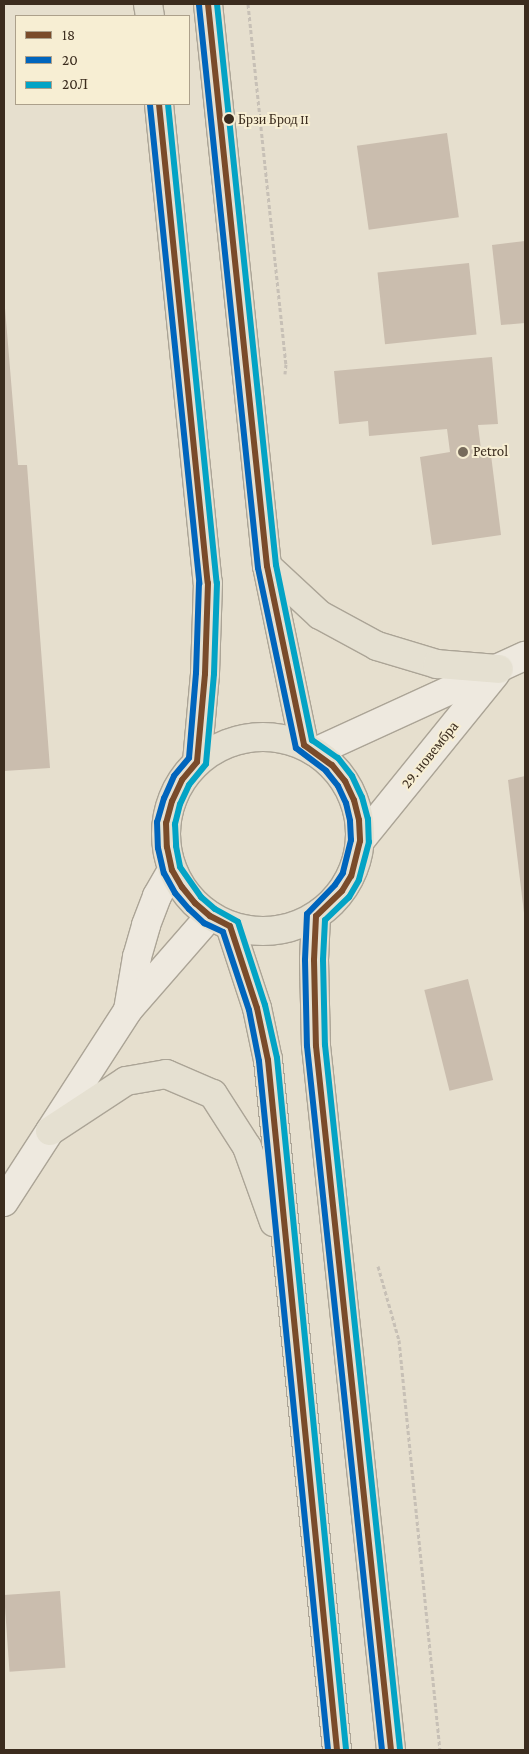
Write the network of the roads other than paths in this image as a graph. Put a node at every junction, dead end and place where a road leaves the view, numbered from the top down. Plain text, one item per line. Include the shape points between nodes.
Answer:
1 (208, 4) edge
2 (159, 105) edge
3 (267, 566) junction
4 (525, 656) edge
5 (499, 669) junction
6 (310, 749) junction
7 (197, 762) junction
8 (360, 841) junction
9 (172, 870) junction
10 (316, 916) junction
11 (220, 921) junction
12 (128, 1010) junction
13 (50, 1131) junction
14 (6, 1195) edge
15 (288, 1262) junction
16 (337, 1750) edge
17 (391, 1750) edge

1 - 3 main road
2 - 7 main road via 208,583 205,674
3 - 5 main road via 320,615 377,646 437,664
3 - 6 main road
4 - 5 street, 29. новембра
5 - 6 street, 29. новембра
5 - 8 street, 29. новембра
6 - 7 main road via 282,738 252,738 216,748
6 - 8 main road via 332,765 344,781 354,800
7 - 9 main road via 182,780 168,816 167,847
8 - 10 main road via 351,876 342,891
9 - 11 main road via 195,903
9 - 12 street via 157,896 146,926
10 - 11 main road via 296,926 274,931 252,931
10 - 17 main road via 316,1046
11 - 12 street
11 - 15 main road via 257,1008 268,1060
12 - 13 street
13 - 14 street
13 - 15 main road via 126,1081 166,1074 214,1094 247,1147
15 - 16 main road

